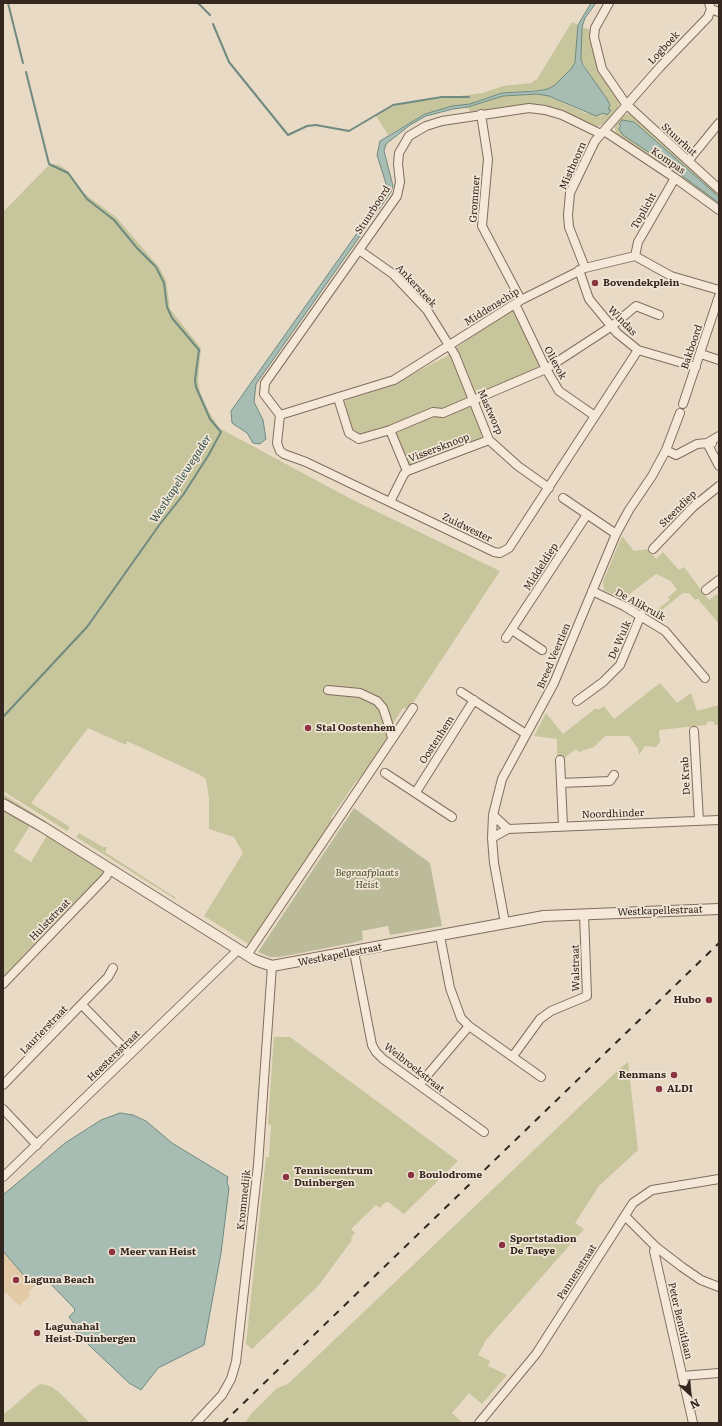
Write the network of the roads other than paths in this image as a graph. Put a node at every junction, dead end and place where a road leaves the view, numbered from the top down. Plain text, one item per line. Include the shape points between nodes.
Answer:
1 (609, 3) edge
2 (713, 8) edge
3 (626, 104) junction
4 (481, 114) junction
5 (719, 123) edge
6 (603, 132) junction
7 (688, 161) junction
8 (675, 178) junction
9 (719, 189) edge
10 (719, 210) edge
11 (359, 250) junction
12 (635, 256) junction
13 (582, 269) junction
14 (719, 290) edge
15 (719, 296) edge
16 (518, 302) junction
17 (659, 315) dead end
18 (612, 326) junction
19 (449, 346) junction
20 (638, 350) junction
21 (701, 354) junction
22 (719, 360) edge
23 (696, 367) junction
24 (546, 369) junction
25 (338, 398) junction
26 (473, 401) junction
27 (683, 404) dead end
28 (680, 414) dead end
29 (280, 415) junction
30 (595, 416) junction
31 (390, 430) junction
32 (719, 436) edge
33 (489, 440) junction
34 (719, 441) edge
35 (707, 443) junction
36 (666, 450) junction
37 (719, 466) edge
38 (407, 472) junction
39 (719, 486) edge
40 (549, 488) junction
41 (563, 498) dead end
42 (390, 502) junction
43 (586, 516) junction
44 (616, 534) junction
45 (653, 549) dead end
46 (719, 580) edge
47 (706, 590) dead end
48 (592, 591) junction
49 (641, 615) junction
50 (512, 630) junction
51 (506, 638) dead end
52 (542, 650) dead end
53 (705, 678) dead end
54 (328, 690) dead end
55 (461, 692) dead end
56 (474, 700) junction
57 (577, 701) dead end
58 (413, 708) dead end
59 (694, 731) dead end
60 (526, 734) junction
61 (392, 738) junction
62 (560, 760) dead end
63 (385, 773) dead end
64 (614, 775) dead end
65 (561, 783) junction
66 (416, 792) junction
67 (3, 804) edge
68 (493, 815) junction
69 (452, 817) dead end
70 (719, 820) edge
71 (699, 821) junction
72 (563, 826) junction
73 (508, 829) junction
74 (492, 838) junction
75 (110, 870) junction
76 (719, 908) edge
77 (584, 914) junction
78 (504, 923) junction
79 (440, 936) junction
80 (238, 950) junction
81 (354, 952) junction
82 (247, 955) junction
83 (272, 966) junction
84 (113, 968) dead end
85 (3, 984) edge
86 (82, 1005) junction
87 (469, 1026) junction
88 (130, 1054) junction
89 (513, 1056) junction
90 (541, 1077) dead end
91 (3, 1085) edge
92 (419, 1085) junction
93 (3, 1109) edge
94 (484, 1132) dead end
95 (37, 1144) junction
96 (3, 1177) edge
97 (719, 1179) edge
98 (625, 1216) junction
99 (656, 1247) junction
100 (719, 1287) edge
101 (719, 1373) edge
102 (682, 1376) junction
103 (196, 1423) edge
104 (479, 1423) edge
105 (693, 1423) edge

1 - 3 street, Stuurhut via 599,19 594,37 602,69
2 - 3 street, Logboek via 708,17
3 - 6 street, Misthoorn
3 - 7 street, Stuurhut
4 - 6 street, Stuurboord via 529,108 545,110
4 - 11 street, Stuurboord via 426,126 408,136 399,153 400,182 397,196
4 - 16 street, Grommer via 488,159 482,226
5 - 7 street
6 - 8 street, Kompas
6 - 13 street, Misthoorn via 595,141 570,193 569,227
7 - 9 street, Stuurhut
8 - 10 street, Kompas
8 - 12 street, Toplicht via 638,242
11 - 19 street, Ankersteek via 393,274 422,304
11 - 29 street, Stuurboord via 266,383 264,394
12 - 13 street, Middenschip
12 - 14 street via 671,276
13 - 16 street, Middenschip
13 - 18 street, Windas via 589,300
15 - 21 street, Bakboord
16 - 19 street, Middenschip
16 - 24 street, Olierok
17 - 18 street via 636,306
18 - 20 street, Windas
18 - 24 street
19 - 25 street, Middenschip via 394,380
19 - 26 street, Mastworp
20 - 23 street, Windas
20 - 30 street, Zuidwester
21 - 22 street
21 - 23 street, Bakboord
23 - 27 street, Bakboord
24 - 26 street
24 - 30 street, Olierok via 564,396
25 - 29 street, Middenschip
25 - 31 street via 349,433 359,439
26 - 31 street via 444,413 433,412
26 - 33 street, Mastworp
28 - 36 street
29 - 42 street, Zuidwester via 277,443 280,451
30 - 40 street, Zuidwester
31 - 38 street
32 - 35 street
33 - 38 street, Vissersknoop
33 - 40 street, Mastworp via 518,466
34 - 35 street
35 - 36 street via 697,444 676,455
35 - 37 street
36 - 44 street, Breed Veertien
38 - 42 street, Vissersknoop
39 - 45 street, Steendiep via 693,508
40 - 42 street, Zuidwester via 509,548 500,553
41 - 43 street
43 - 44 street
43 - 50 street, Middeldiep
44 - 48 street, Breed Veertien
46 - 47 street
48 - 49 street, De Alikruik
48 - 60 street, Breed Veertien via 550,692
49 - 53 street, De Alikruik via 665,630
49 - 57 street, De Wulk via 620,665 603,682
50 - 51 street, Middeldiep
50 - 52 street
54 - 61 street via 360,693 377,701 387,720
55 - 56 street
56 - 60 street
56 - 66 street, Oostenhem
58 - 61 street
59 - 71 street, De Krab
60 - 68 street, Breed Veertien via 502,779
61 - 82 street
62 - 65 street
63 - 66 street
64 - 65 street via 610,781
65 - 72 street
66 - 69 street
67 - 75 street, Westkapellestraat
68 - 73 street
68 - 74 street, Breed Veertien
70 - 71 street, Noordhinder
71 - 72 street, Noordhinder
72 - 73 street, Noordhinder
73 - 74 street, Noordhinder
74 - 78 street, Breed Veertien
75 - 80 street, Westkapellestraat
75 - 85 street, Hulststraat
76 - 77 street, Westkapellestraat
77 - 78 street, Westkapellestraat via 544,916
77 - 89 street, Walstraat via 587,996 540,1018
78 - 79 street, Westkapellestraat
79 - 81 street, Westkapellestraat
79 - 87 street via 452,997 461,1018
80 - 82 street, Westkapellestraat
80 - 88 street, Heestersstraat
81 - 83 street, Westkapellestraat
81 - 92 street, Weibroekstraat via 372,1044 383,1059
82 - 83 street, Westkapellestraat via 259,963
83 - 103 street, Krommedijk via 258,1165 236,1362 231,1379 222,1395
84 - 86 street, Laurierstraat
86 - 88 street, Laurierstraat
86 - 91 street, Laurierstraat
87 - 89 street
87 - 92 street
88 - 95 street, Heestersstraat
89 - 90 street
92 - 94 street, Weibroekstraat
93 - 95 street
95 - 96 street, Heestersstraat
97 - 98 street, Pannenstraat via 652,1190 633,1203
98 - 99 street
98 - 104 street, Pannenstraat via 536,1354
99 - 100 street via 701,1280
99 - 102 street, Peter Benoitlaan via 654,1251
101 - 102 street
102 - 105 street, Peter Benoitlaan

